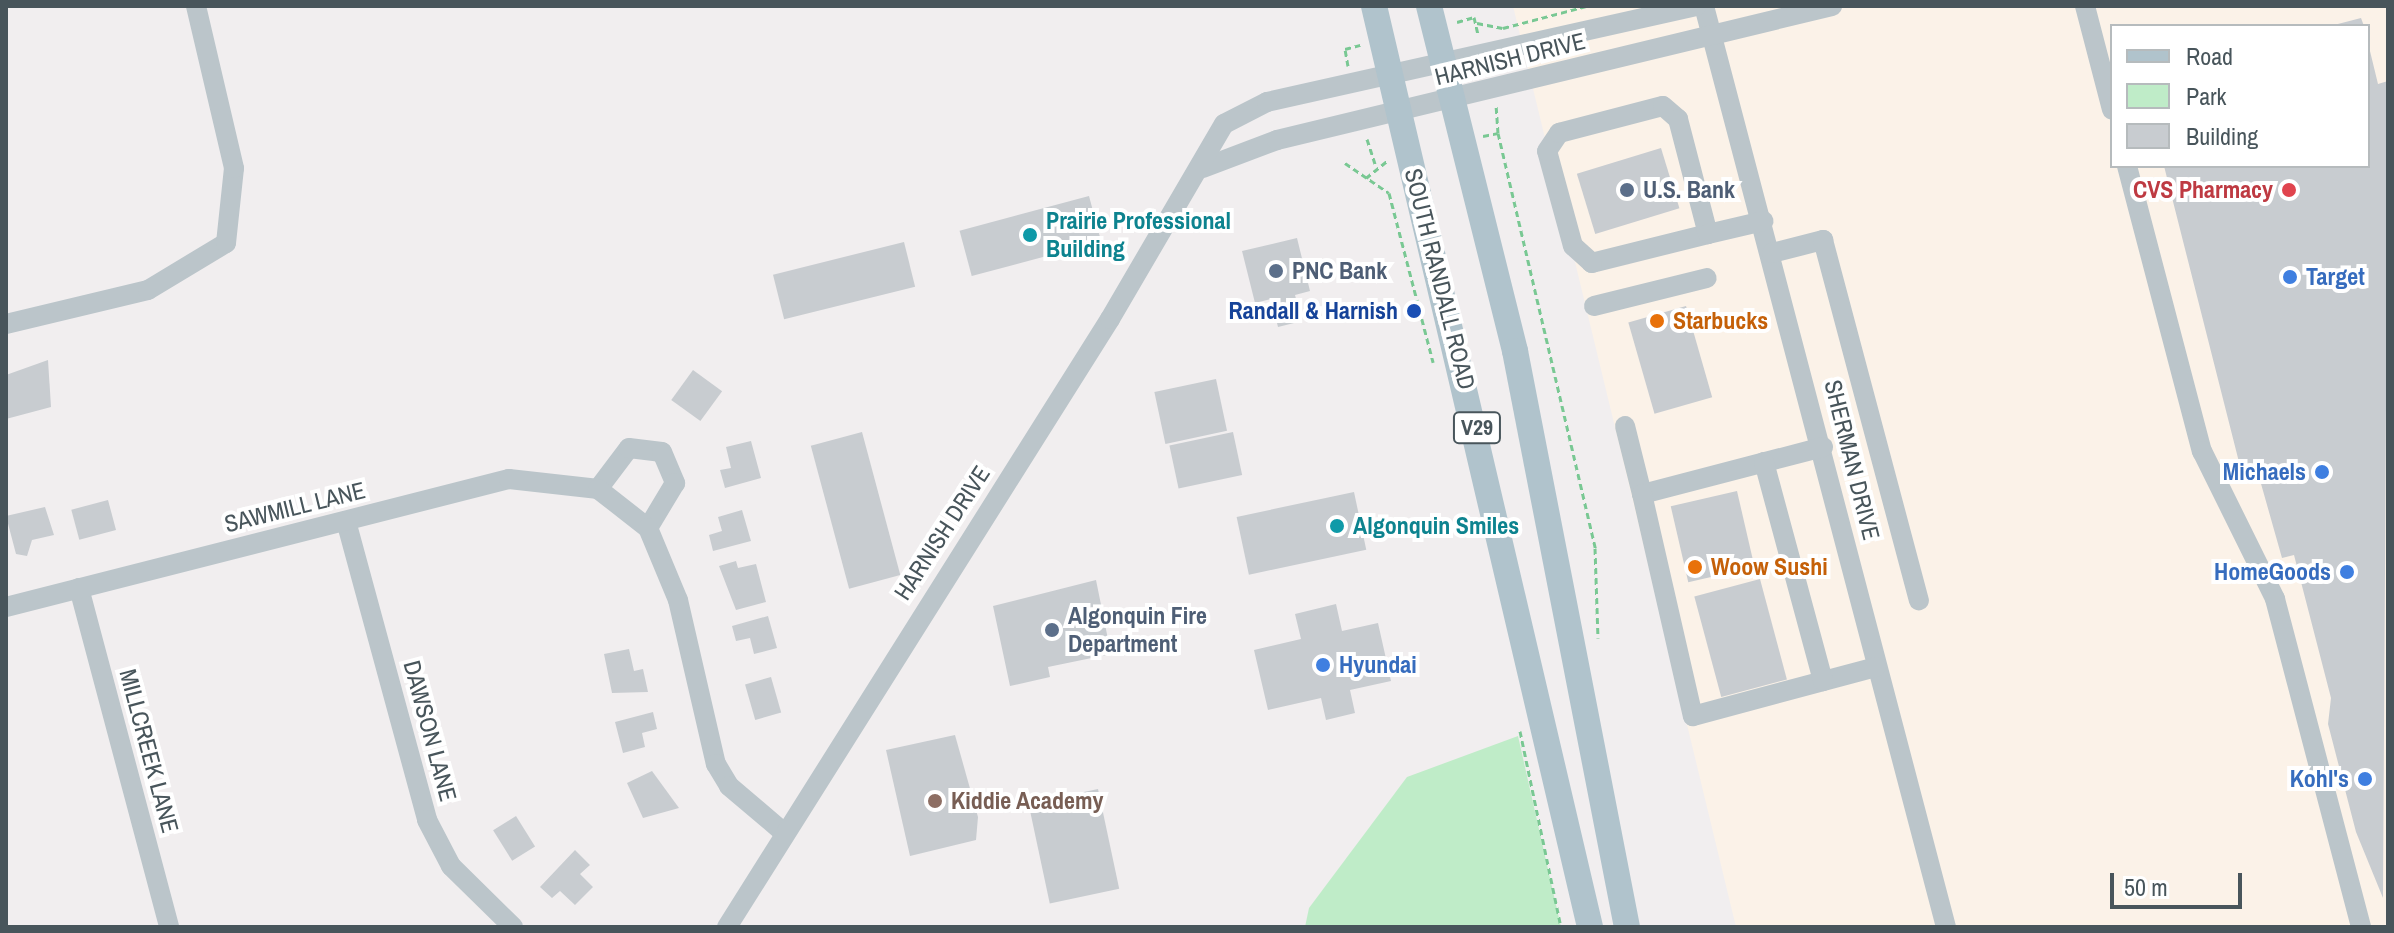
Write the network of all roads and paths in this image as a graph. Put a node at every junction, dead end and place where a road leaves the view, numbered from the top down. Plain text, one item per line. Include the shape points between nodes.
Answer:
1 (196, 6) edge
2 (1374, 6) edge
3 (1429, 6) edge
4 (1587, 6) edge
5 (1696, 6) edge
6 (1704, 6) edge
7 (1832, 6) edge
8 (2085, 6) edge
9 (1477, 23) dead end
10 (1712, 36) junction
11 (1442, 63) junction
12 (1389, 73) junction
13 (1451, 101) junction
14 (2110, 102) edge
15 (1398, 114) junction
16 (1498, 133) dead end
17 (1345, 163) dead end
18 (1375, 164) dead end
19 (1203, 168) junction
20 (2128, 168) edge
21 (1366, 178) junction
22 (1764, 221) junction
23 (1708, 234) junction
24 (1772, 253) junction
25 (1707, 278) dead end
26 (1594, 306) dead end
27 (6, 324) edge
28 (1436, 371) dead end
29 (1625, 426) dead end
30 (1823, 447) junction
31 (1764, 462) junction
32 (598, 489) junction
33 (1642, 494) junction
34 (346, 521) junction
35 (648, 528) junction
36 (79, 588) junction
37 (1919, 600) dead end
38 (6, 607) edge
39 (1598, 638) dead end
40 (1876, 667) junction
41 (1823, 681) junction
42 (1517, 716) dead end
43 (782, 831) junction
44 (169, 927) edge
45 (513, 927) edge
46 (727, 927) edge
47 (1561, 927) edge
48 (1590, 927) edge
49 (1627, 927) edge
50 (1946, 927) edge
51 (2361, 927) edge

1 - 27 street via 234,168 226,243 148,290
2 - 12 main road, SOUTH RANDALL ROAD / V29
3 - 11 main road, V29
4 - 9 path via 1503,28
5 - 11 street, HARNISH DRIVE
6 - 10 street, SHERMAN DRIVE
7 - 10 street, HARNISH DRIVE
8 - 14 street
10 - 13 street, HARNISH DRIVE
10 - 22 street, SHERMAN DRIVE
11 - 12 street, HARNISH DRIVE
11 - 13 main road, V29
12 - 15 main road, SOUTH RANDALL ROAD / V29
12 - 19 street, HARNISH DRIVE via 1242,112 1224,124
13 - 15 street, HARNISH DRIVE
13 - 49 main road, V29 via 1515,351
15 - 19 street, HARNISH DRIVE via 1277,140
15 - 48 main road, SOUTH RANDALL ROAD / V29
16 - 39 path via 1595,548
17 - 21 path
18 - 21 path
19 - 43 street, HARNISH DRIVE
20 - 51 street via 2202,451 2275,599
21 - 28 path via 1389,193
22 - 23 street
22 - 24 street, SHERMAN DRIVE
23 - 23 street via 1678,119 1663,106 1559,133 1547,151 1573,246 1592,263
24 - 30 street, SHERMAN DRIVE
24 - 37 street via 1823,240
25 - 26 street
29 - 33 street
30 - 31 street
30 - 40 street, SHERMAN DRIVE
31 - 33 street
31 - 41 street
32 - 34 street, SAWMILL LANE via 509,479
32 - 35 street
32 - 35 street via 629,448 662,452 675,483
33 - 41 street via 1693,716
34 - 36 street, SAWMILL LANE
34 - 45 street, DAWSON LANE via 427,820 451,866
35 - 43 street via 675,588 716,764 729,786
36 - 38 street, SAWMILL LANE
36 - 44 street, MILLCREEK LANE
40 - 41 street
40 - 50 street, SHERMAN DRIVE
42 - 47 path
43 - 46 street, HARNISH DRIVE

